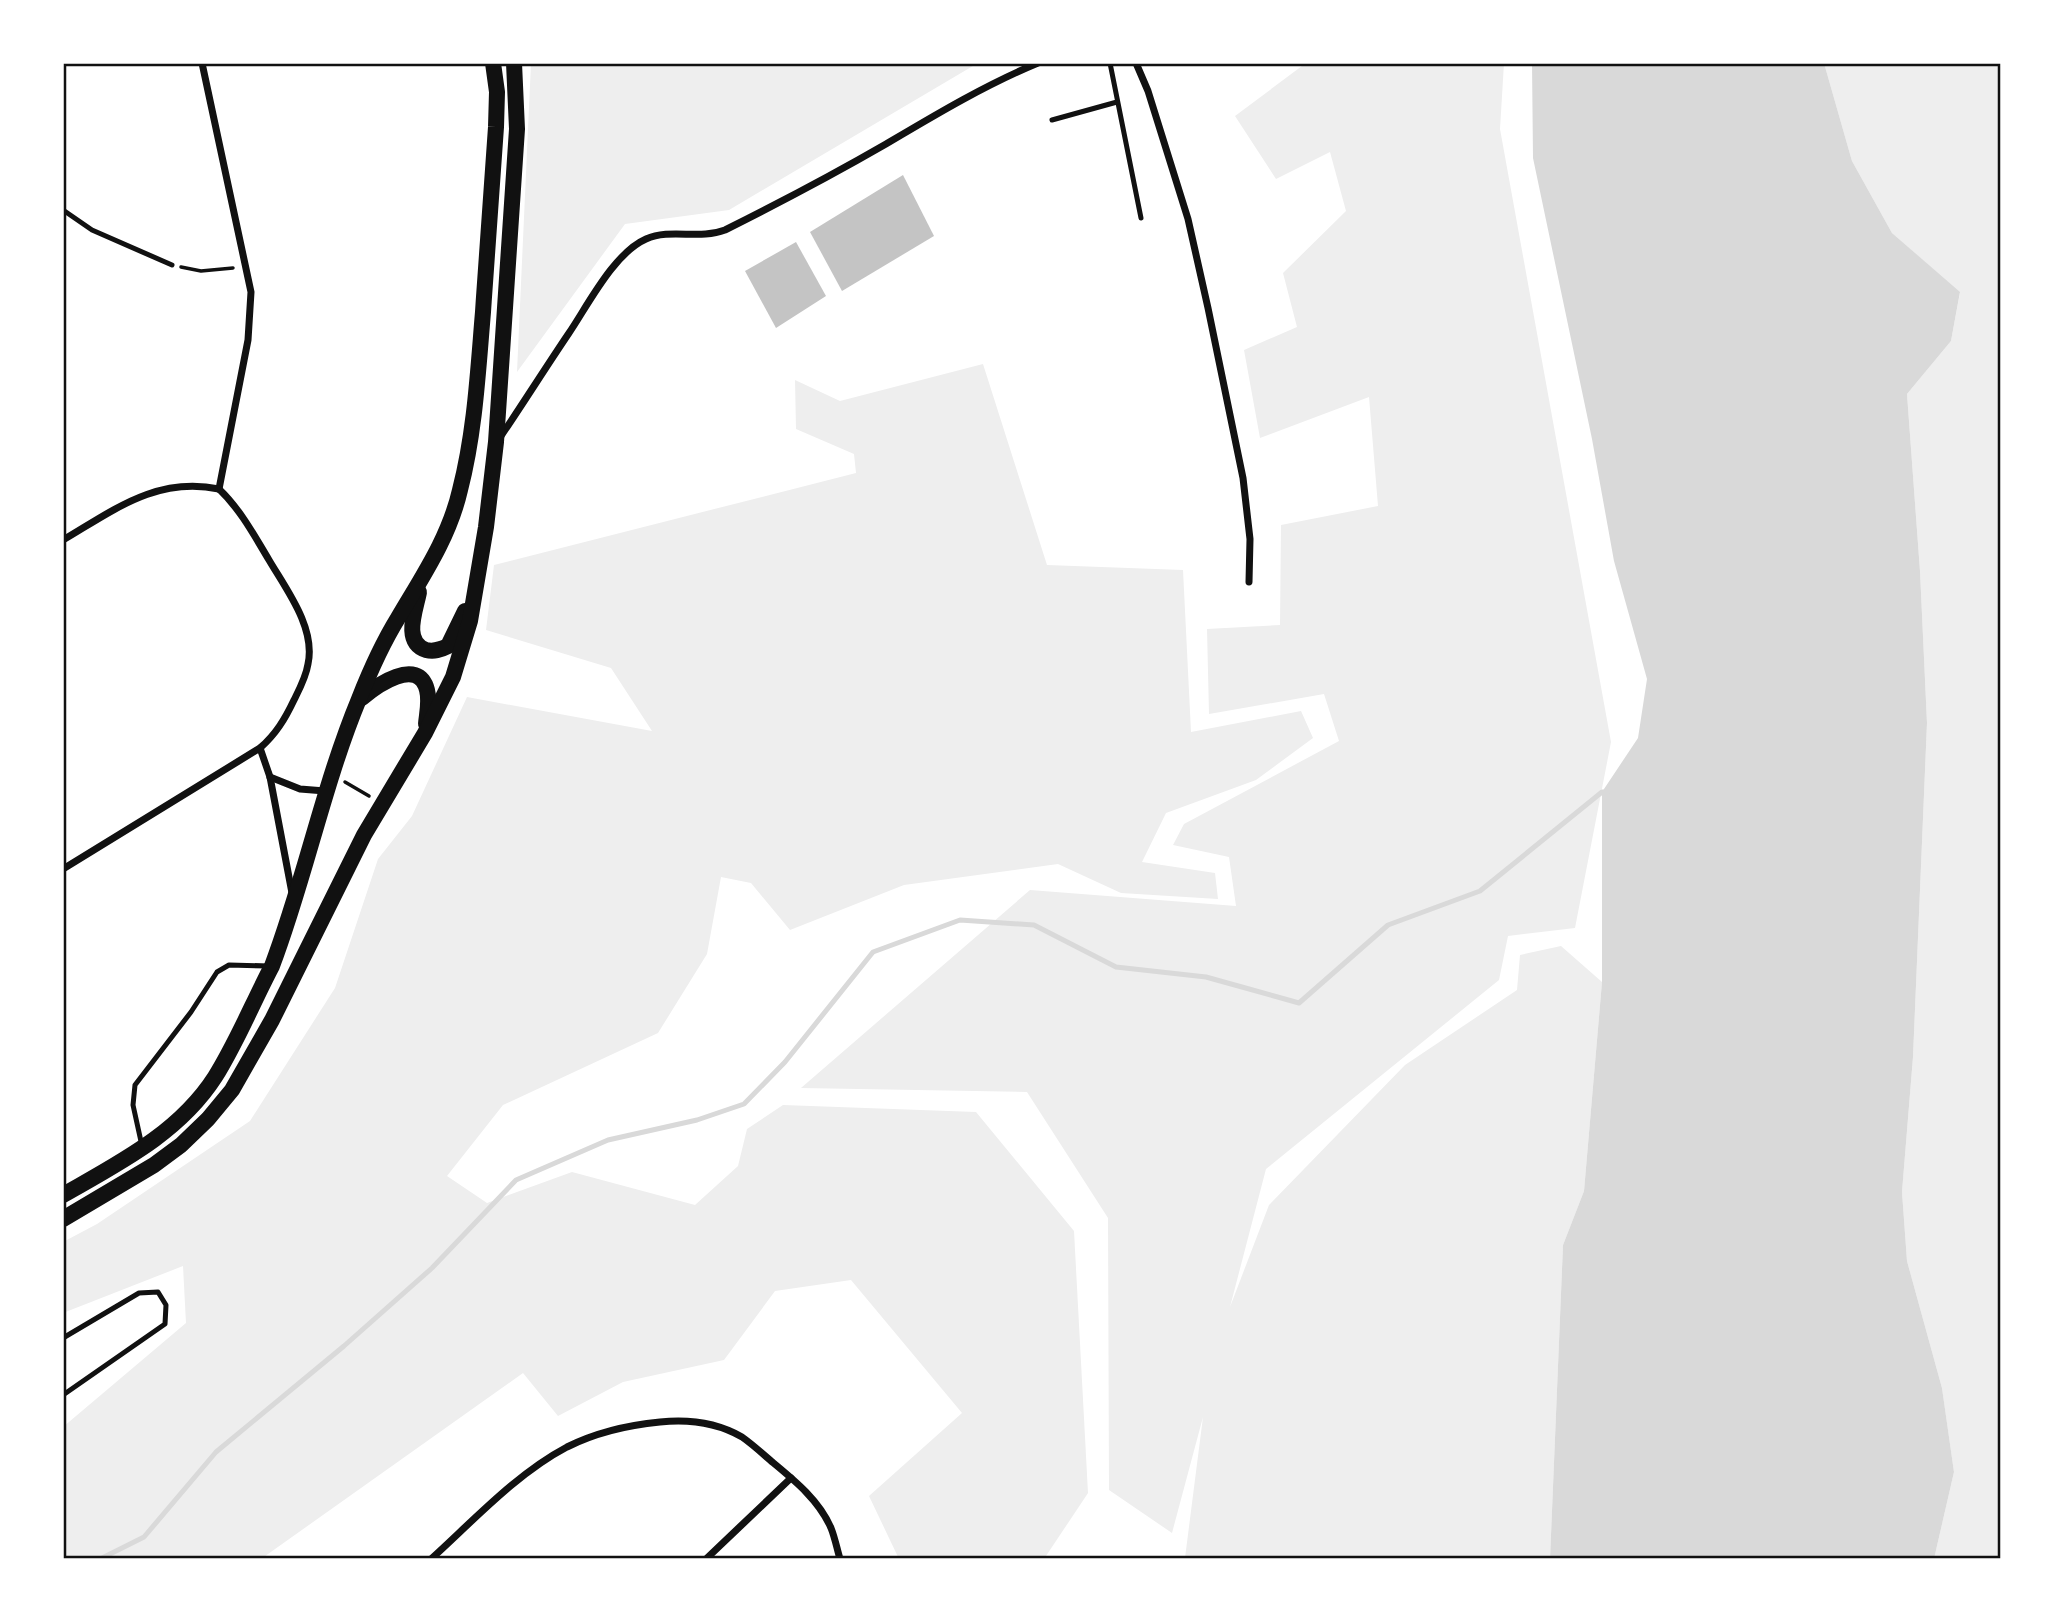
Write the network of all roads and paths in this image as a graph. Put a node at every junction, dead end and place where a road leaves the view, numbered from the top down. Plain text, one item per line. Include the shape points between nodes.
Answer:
1 (202, 63) edge
2 (493, 63) edge
3 (514, 63) edge
4 (1038, 63) edge
5 (1110, 63) edge
6 (1136, 63) edge
7 (1117, 102) junction
8 (1052, 120) dead end
9 (63, 210) edge
10 (1141, 218) dead end
11 (172, 265) joint
12 (247, 267) junction
13 (496, 442) junction
14 (219, 489) junction
15 (63, 540) edge
16 (1249, 582) dead end
17 (421, 583) junction
18 (474, 593) junction
19 (358, 701) junction
20 (425, 733) junction
21 (260, 748) junction
22 (331, 775) junction
23 (270, 777) junction
24 (325, 791) junction
25 (382, 803) junction
26 (63, 869) edge
27 (294, 900) junction
28 (272, 966) junction
29 (143, 1148) junction
30 (63, 1195) edge
31 (63, 1219) edge
32 (63, 1338) edge
33 (63, 1395) edge
34 (791, 1478) junction
35 (431, 1559) edge
36 (706, 1559) edge
37 (840, 1559) edge

1 - 12 street
2 - 17 main road via 496,127 470,438 453,514
3 - 13 main road via 517,129
4 - 13 street via 725,230 700,236 661,234 633,247 604,281
5 - 7 lane
6 - 16 street via 1188,219 1208,308 1243,478
7 - 8 lane
7 - 10 lane
9 - 11 lane via 92,230
11 - 12 path via 201,271
12 - 14 street via 251,292 248,340
13 - 18 main road
14 - 15 street via 166,487 121,506
14 - 21 street via 232,501 272,565 297,608 308,640 309,663 302,684 278,731
17 - 18 main road via 412,634 422,649 448,646
17 - 19 main road via 379,651
18 - 20 main road via 453,677
19 - 20 main road via 377,684 403,674 414,675 427,689
19 - 22 main road
20 - 25 main road
21 - 23 street
21 - 26 street
22 - 24 main road
22 - 25 path
23 - 24 street via 295,788
23 - 27 street
24 - 27 main road
25 - 31 main road via 232,1090 181,1145
27 - 28 main road
28 - 29 main road via 215,1076 192,1105
28 - 29 lane via 223,967 135,1084 133,1105
29 - 30 main road
32 - 33 lane via 139,1293 158,1292 166,1305 165,1324
34 - 35 street via 744,1438 725,1429 679,1420 642,1424 568,1447 544,1462
34 - 36 street
34 - 37 street via 818,1505

